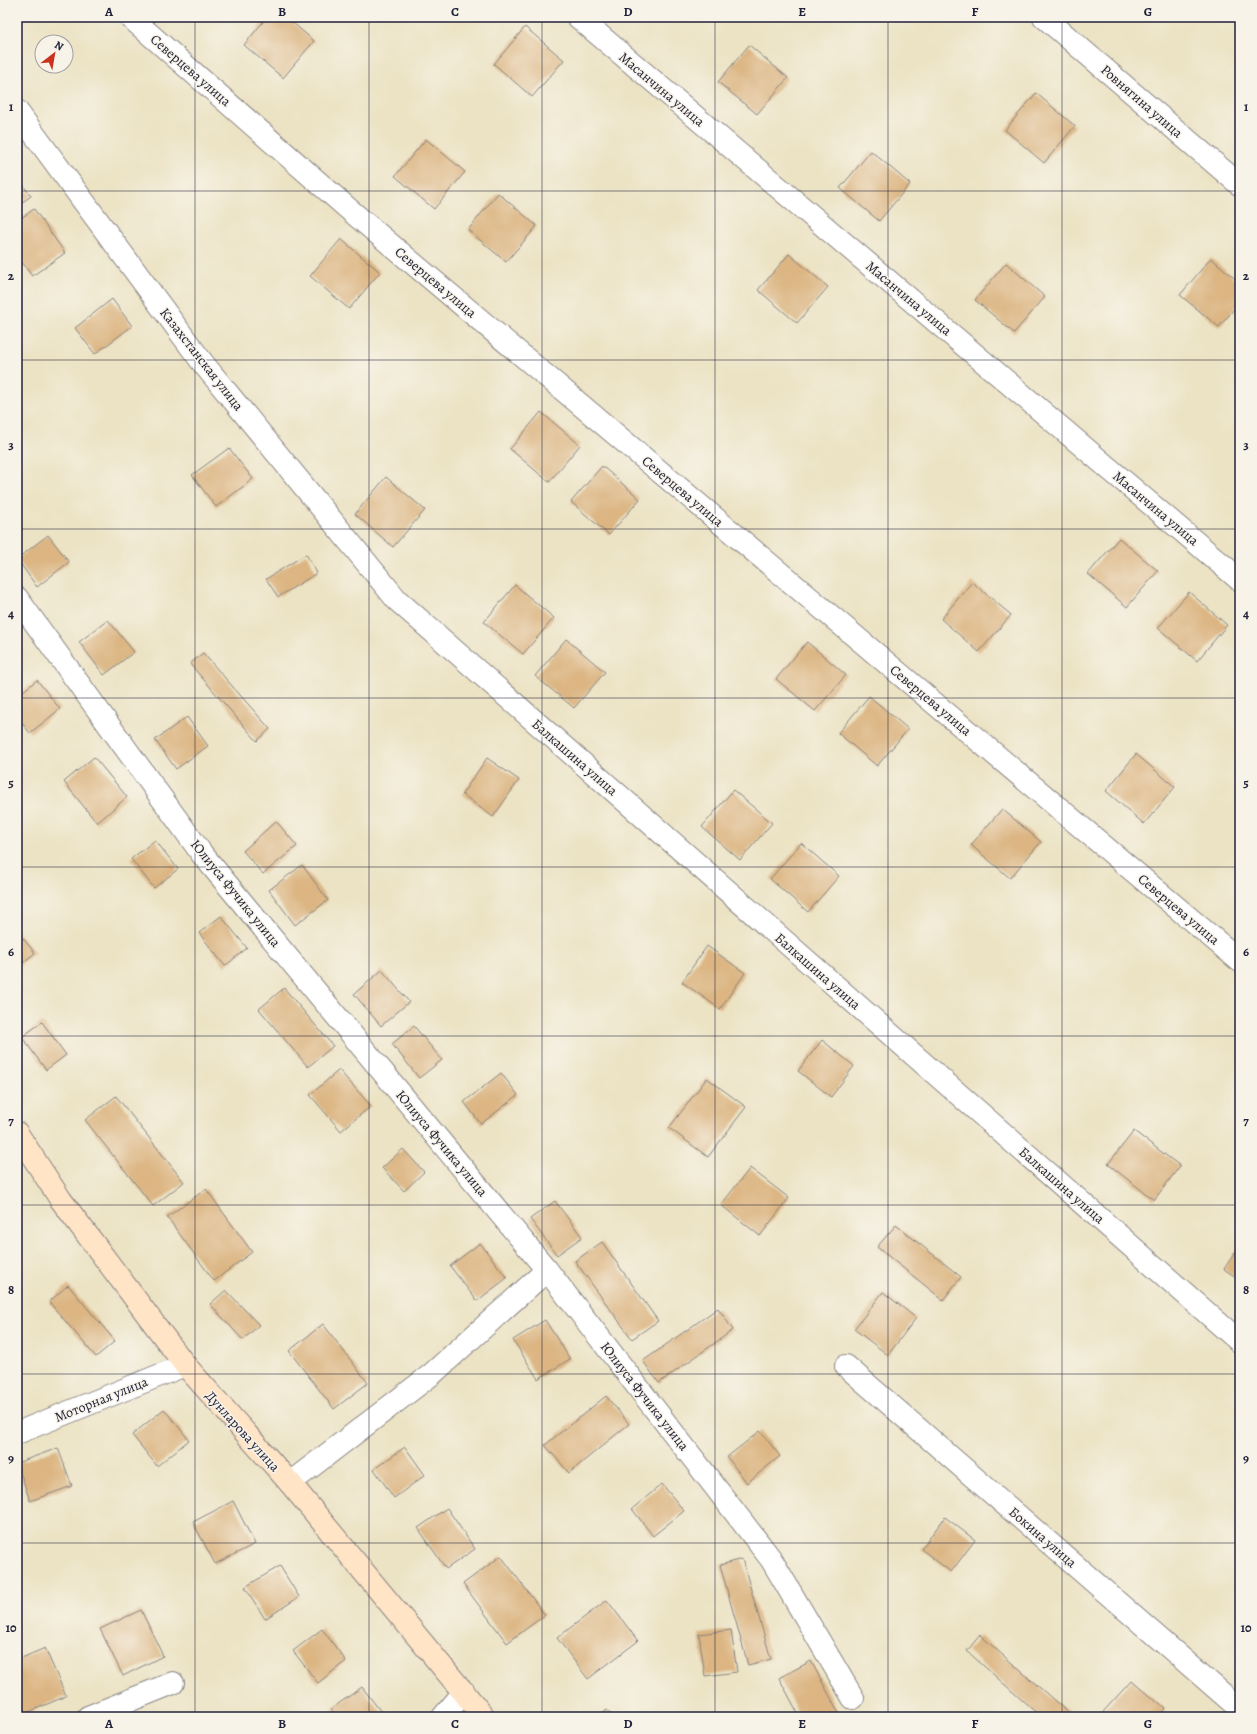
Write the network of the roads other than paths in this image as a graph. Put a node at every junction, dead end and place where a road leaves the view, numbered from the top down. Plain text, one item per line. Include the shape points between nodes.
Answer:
1 (130, 17) edge
2 (578, 17) edge
3 (1044, 17) edge
4 (17, 111) edge
5 (1240, 186) edge
6 (1240, 580) edge
7 (17, 598) edge
8 (397, 600) joint
9 (1240, 961) edge
10 (17, 1132) edge
11 (548, 1270) junction
12 (1240, 1342) edge
13 (185, 1365) junction
14 (846, 1366) dead end
15 (17, 1433) edge
16 (290, 1483) junction
17 (173, 1683) dead end
18 (464, 1692) junction
19 (853, 1698) dead end
20 (1240, 1709) edge
21 (88, 1717) edge
22 (443, 1717) edge
23 (484, 1717) edge

1 - 9 street, Северцева улица via 364,222
2 - 6 street, Масанчина улица
3 - 5 street, Ровнягина улица
4 - 8 street, Казахстанская улица via 202,362
7 - 11 street, Юлиуса Фучика улица via 202,854
8 - 12 street, Балкашина улица
10 - 13 main road, Дунларова улица via 61,1200
11 - 16 street via 432,1374
11 - 19 street, Юлиуса Фучика улица via 771,1559
13 - 15 street, Моторная улица
13 - 16 main road, Дунларова улица
14 - 20 street, Бокина улица
16 - 18 main road, Дунларова улица
17 - 21 street
18 - 22 street
18 - 23 main road, Дунларова улица

